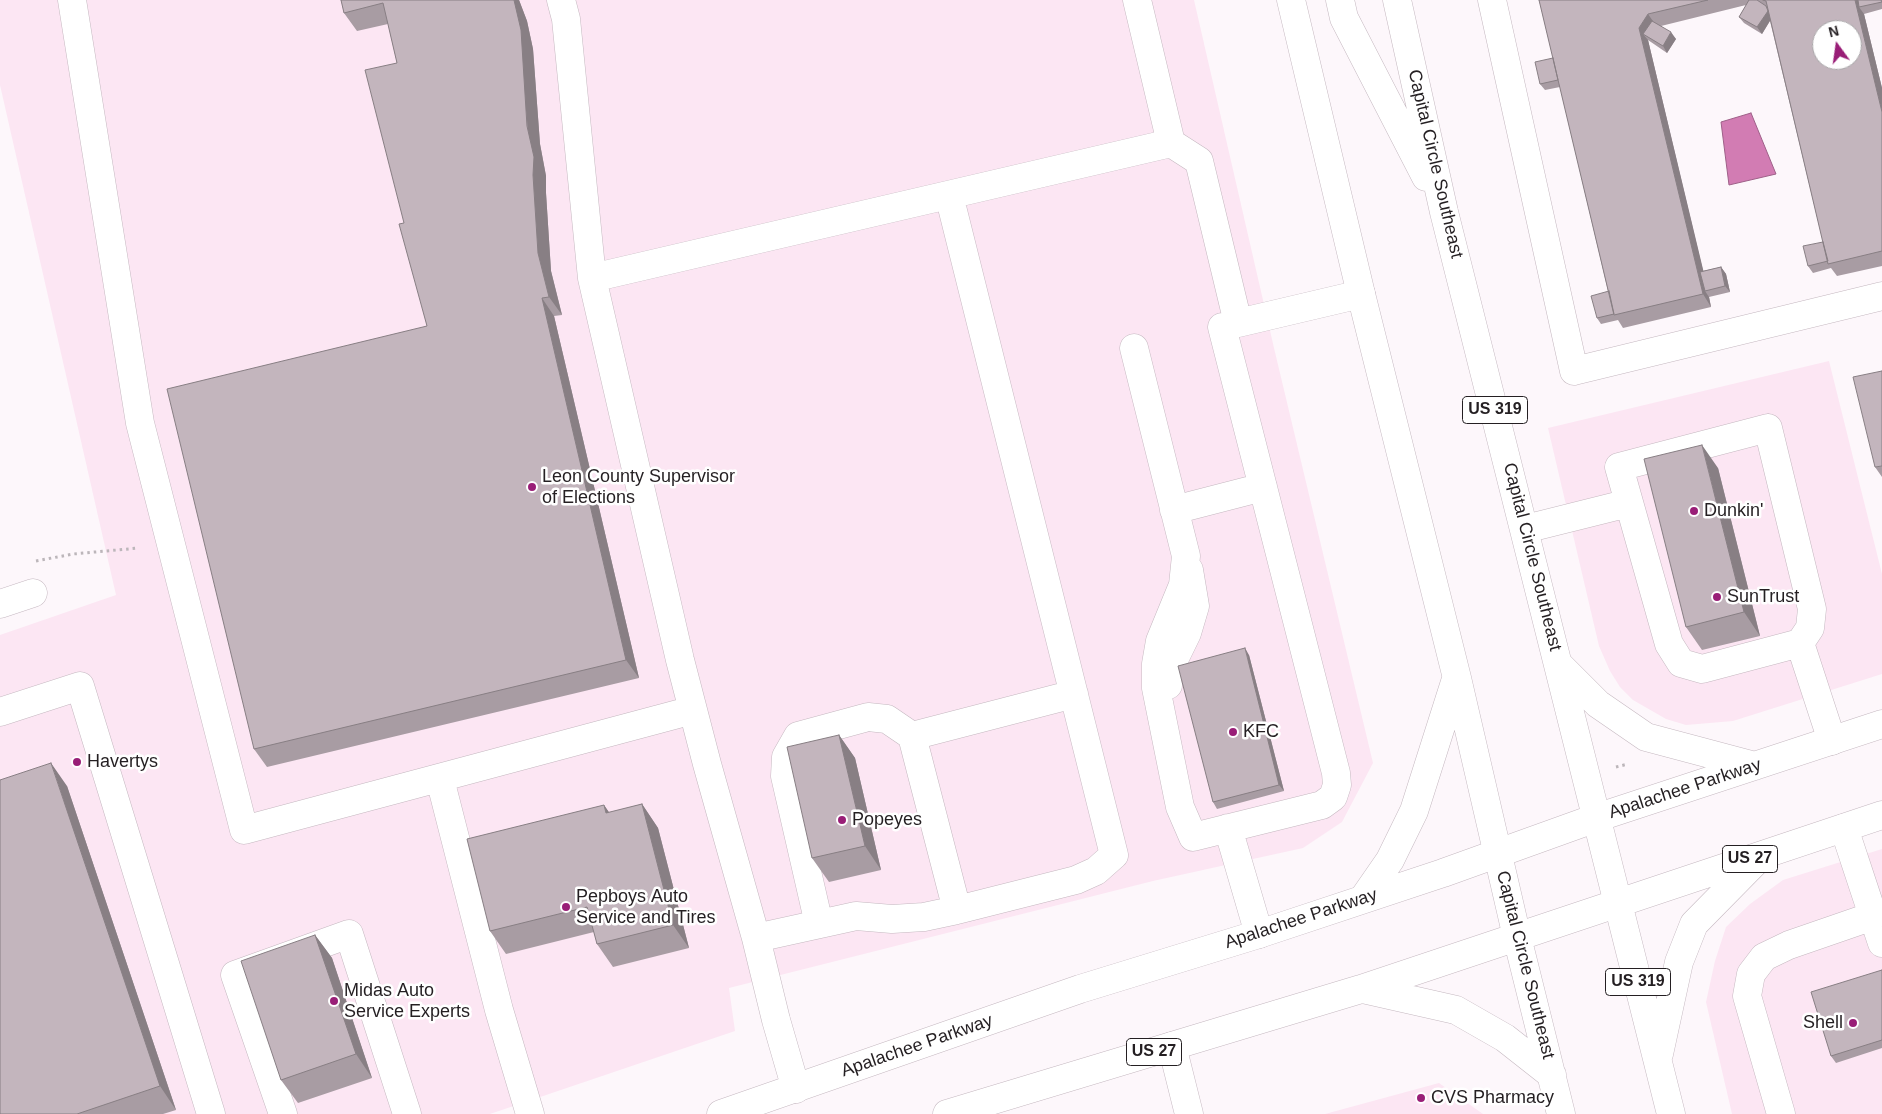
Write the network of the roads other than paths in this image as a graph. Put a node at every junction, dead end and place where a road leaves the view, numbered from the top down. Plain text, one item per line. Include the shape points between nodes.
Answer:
1 (72, 0) edge
2 (561, 0) edge
3 (1137, 0) edge
4 (1291, 0) edge
5 (1340, 0) edge
6 (1397, 0) edge
7 (1492, 0) edge
8 (1171, 143) junction
9 (949, 195) junction
10 (1444, 212) junction
11 (592, 278) junction
12 (1361, 294) junction
13 (1882, 296) edge
14 (1222, 327) dead end
15 (1134, 348) dead end
16 (1263, 487) junction
17 (1629, 504) junction
18 (1174, 510) junction
19 (1525, 529) junction
20 (33, 593) dead end
21 (0, 604) edge
22 (1800, 643) junction
23 (1559, 664) junction
24 (1457, 678) junction
25 (1074, 694) junction
26 (693, 710) junction
27 (0, 712) edge
28 (1882, 724) edge
29 (912, 736) junction
30 (1832, 741) junction
31 (1755, 766) junction
32 (440, 779) junction
33 (1882, 815) edge
34 (1596, 818) junction
35 (1844, 828) junction
36 (1216, 831) junction
37 (1497, 854) junction
38 (1763, 855) junction
39 (1363, 900) junction
40 (1618, 904) junction
41 (957, 910) junction
42 (1873, 916) junction
43 (819, 924) junction
44 (1259, 934) junction
45 (756, 938) junction
46 (1516, 938) junction
47 (1882, 944) edge
48 (1362, 989) junction
49 (1172, 1046) junction
50 (1658, 1060) junction
51 (1552, 1075) junction
52 (792, 1101) edge
53 (211, 1114) edge
54 (284, 1114) edge
55 (407, 1114) edge
56 (530, 1114) edge
57 (720, 1114) edge
58 (947, 1114) edge
59 (1188, 1114) edge
60 (1561, 1114) edge
61 (1671, 1114) edge
62 (1781, 1114) edge

1 - 32 main road via 140,423 244,830
2 - 11 main road
3 - 8 main road
4 - 12 main road, Capital Circle Southeast
5 - 10 main road via 1344,18
6 - 10 main road, Capital Circle Southeast / US 319
7 - 13 main road via 1574,371
8 - 9 main road
8 - 12 main road via 1199,161 1238,323
9 - 11 main road
9 - 25 main road
10 - 19 main road, Capital Circle Southeast / US 319
11 - 26 main road
12 - 24 main road, Capital Circle Southeast
14 - 16 main road
15 - 18 main road
16 - 18 main road
16 - 36 main road via 1337,785 1333,797 1322,806
17 - 19 main road
17 - 22 main road via 1669,644 1681,663 1702,669
17 - 22 main road via 1619,467 1768,428 1812,609 1810,628
18 - 36 main road via 1185,552 1183,585 1160,641 1156,688 1180,808 1193,837
19 - 23 main road, Capital Circle Southeast / US 319
20 - 21 main road
22 - 30 main road
23 - 31 main road via 1598,704 1646,737
23 - 34 main road, Capital Circle Southeast / US 319
24 - 37 main road, Capital Circle Southeast
24 - 39 main road via 1414,811 1390,860
25 - 29 main road
25 - 41 main road via 1114,855 1096,871 1076,880
26 - 32 main road
26 - 45 main road
27 - 53 main road via 80,686
28 - 30 main road, Apalachee Parkway
29 - 41 main road
29 - 43 main road via 887,719 868,717 798,736 786,757 785,776
30 - 31 main road, Apalachee Parkway
31 - 34 main road, Apalachee Parkway
32 - 56 main road via 499,1010
33 - 35 main road, US 27
34 - 37 main road, Apalachee Parkway
34 - 40 main road, Capital Circle Southeast / US 319
35 - 38 main road, US 27
35 - 42 main road
36 - 44 main road
37 - 39 main road, Apalachee Parkway
37 - 46 main road, Capital Circle Southeast
38 - 40 main road, US 27
38 - 50 main road via 1694,924 1679,962
39 - 44 main road, Apalachee Parkway
40 - 46 main road, US 27
40 - 50 main road, Capital Circle Southeast / US 319
41 - 43 main road via 892,919 856,916
42 - 47 main road
42 - 62 main road via 1789,945 1764,957 1751,974 1746,996
43 - 45 main road
44 - 52 main road, Apalachee Parkway via 1080,989
45 - 52 main road
46 - 48 main road, US 27
46 - 51 main road, Capital Circle Southeast
48 - 49 main road, US 27
48 - 51 main road via 1456,1010 1505,1038
49 - 58 main road, US 27
49 - 59 main road
50 - 61 main road, Capital Circle Southeast / US 319
51 - 60 main road, Capital Circle Southeast
52 - 57 main road, Apalachee Parkway
54 - 55 main road via 235,975 349,934

